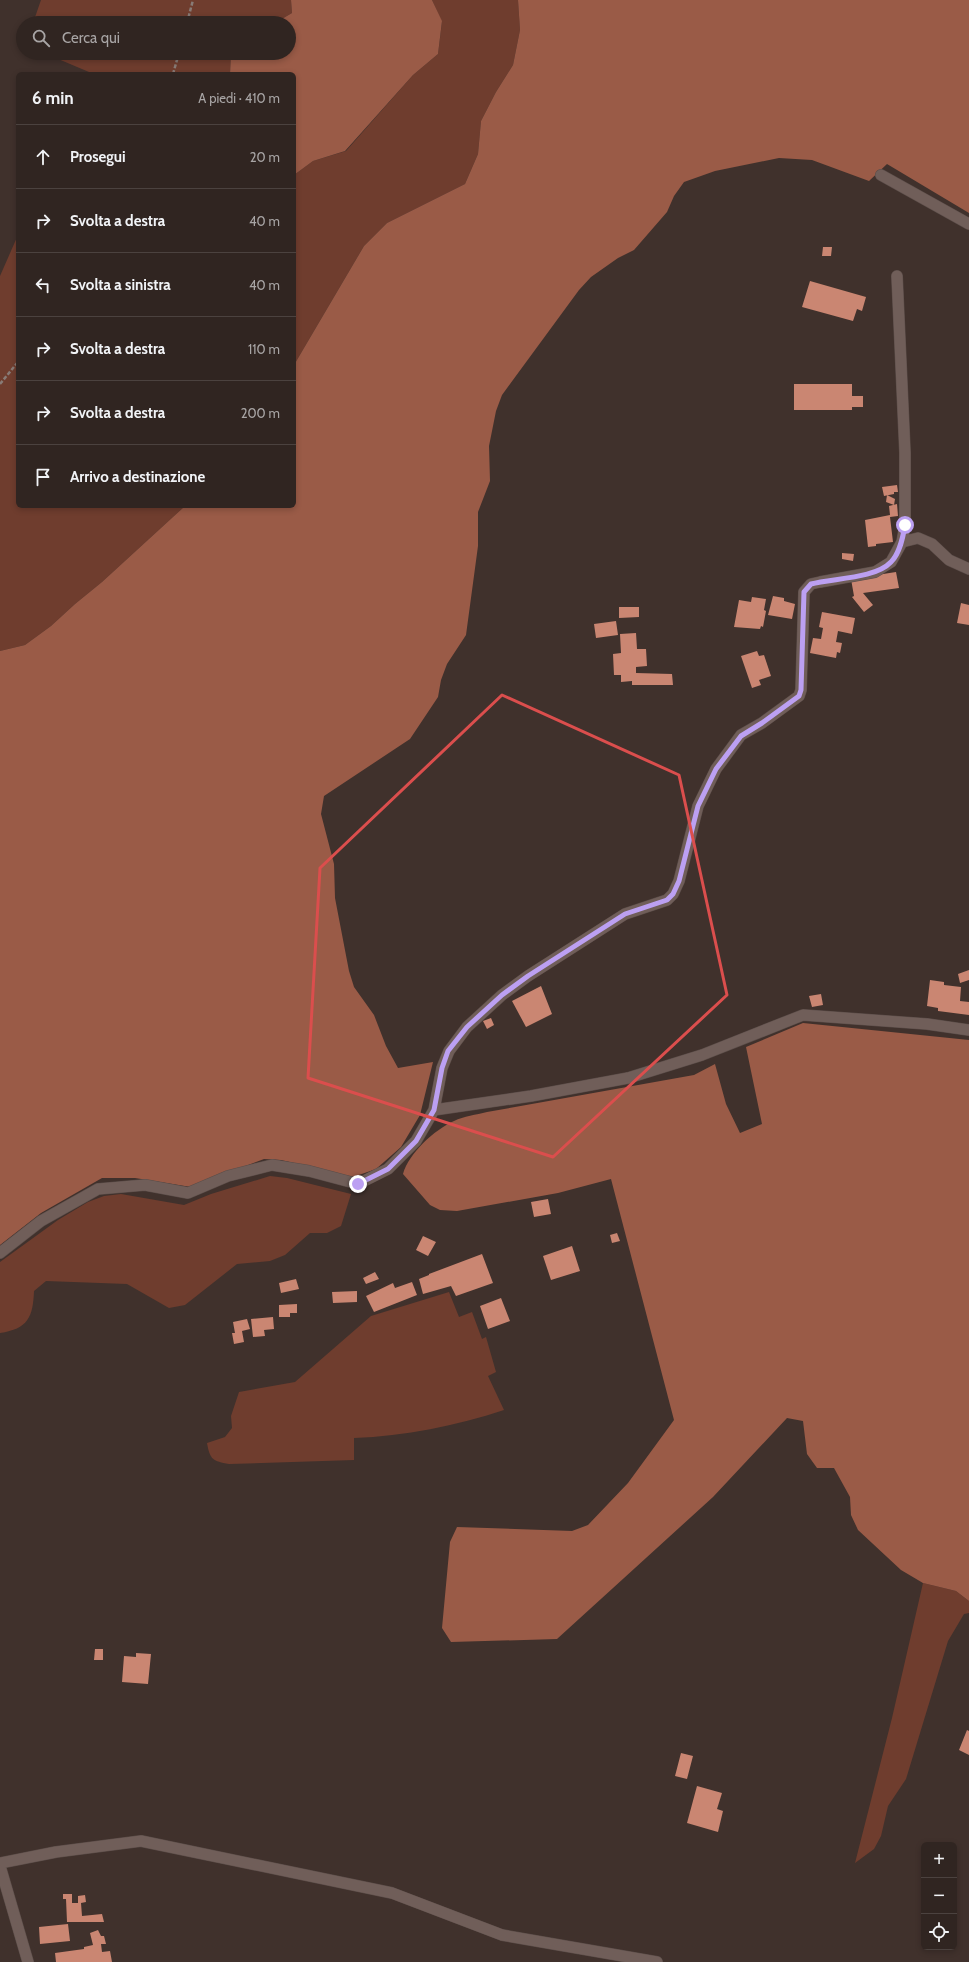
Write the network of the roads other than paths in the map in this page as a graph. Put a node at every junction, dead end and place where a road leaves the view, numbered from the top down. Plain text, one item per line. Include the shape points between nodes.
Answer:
1 (881, 175) dead end
2 (969, 224) edge
3 (897, 276) dead end
4 (902, 542) junction
5 (969, 569) edge
6 (969, 1030) edge
7 (434, 1110) junction
8 (0, 1253) edge
9 (0, 1862) edge
10 (0, 1866) edge
11 (28, 1962) edge
12 (657, 1962) edge

1 - 2 street
3 - 4 street via 905,453 905,525
4 - 5 street via 918,538 932,544 949,560
4 - 7 street via 891,562 875,572 811,584 804,592 799,696 741,736 716,769 698,806 679,881 673,894 667,900 625,914 502,995 467,1027 448,1051
6 - 7 street via 927,1024 803,1015 702,1055 628,1078
7 - 8 street via 416,1141 388,1169 358,1184 272,1164 228,1176 188,1193 145,1185 98,1189 41,1221
9 - 12 street via 141,1841 392,1893 502,1935
10 - 11 street

